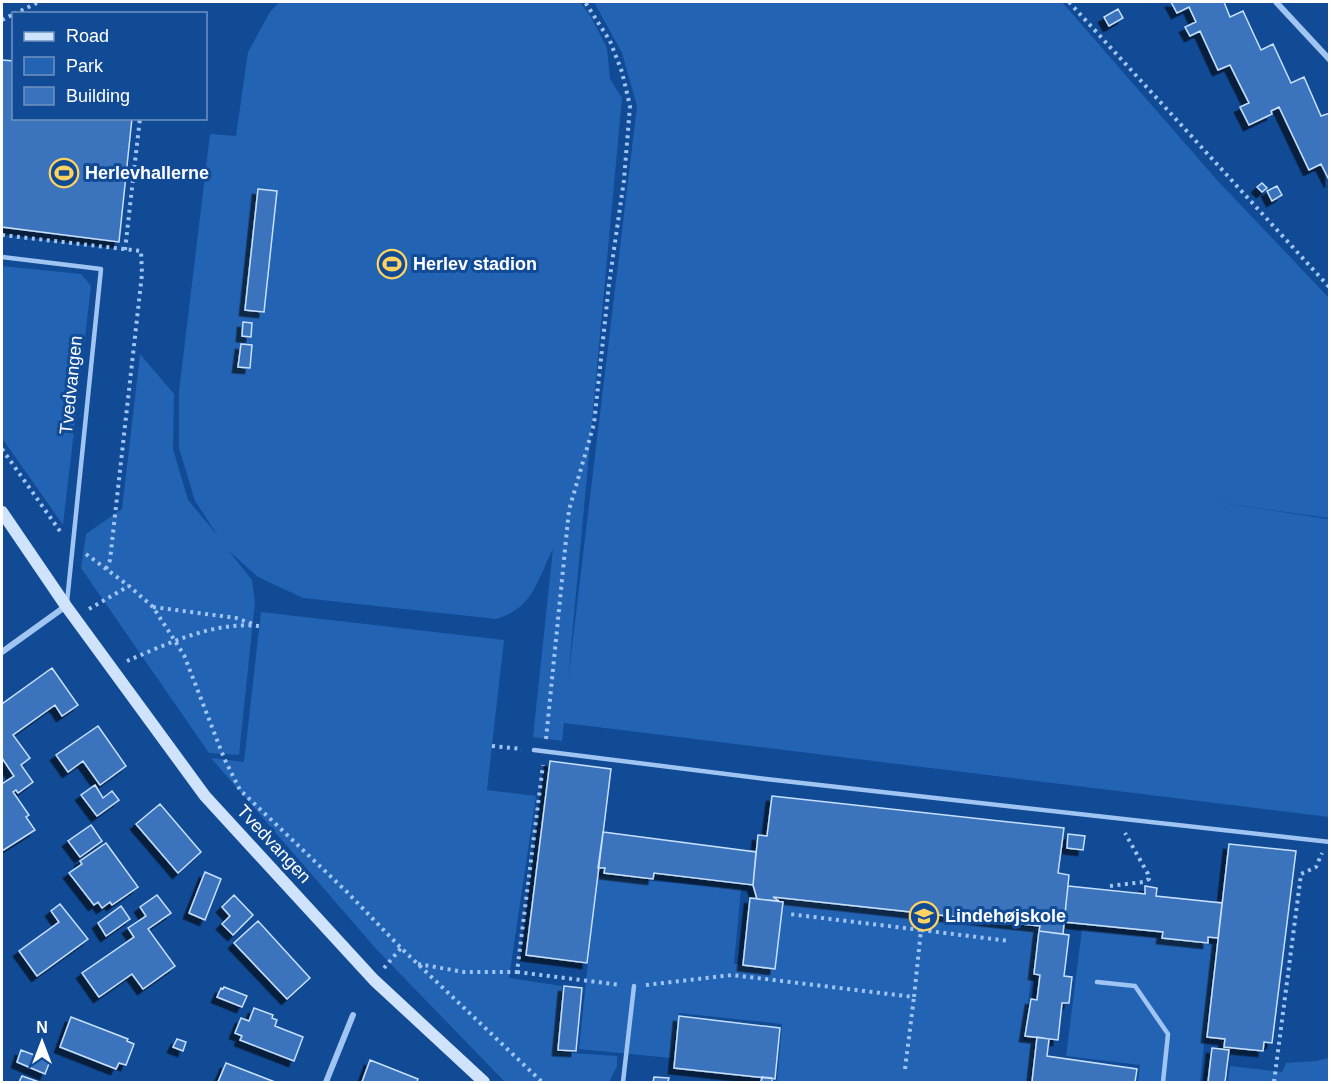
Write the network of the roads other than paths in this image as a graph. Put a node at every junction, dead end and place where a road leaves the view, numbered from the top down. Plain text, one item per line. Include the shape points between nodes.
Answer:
1 (1276, 2) edge
2 (1329, 60) edge
3 (2, 257) edge
4 (2, 512) edge
5 (66, 606) junction
6 (2, 652) edge
7 (534, 750) road end
8 (1329, 841) edge
9 (1097, 982) dead end
10 (634, 986) road end
11 (353, 1015) dead end
12 (326, 1083) edge
13 (484, 1083) edge
14 (622, 1083) edge
15 (1162, 1083) edge

1 - 2 street
3 - 5 lane, Tvedvangen via 101,269
4 - 5 street, Tvedvangen
5 - 6 street
5 - 13 street, Tvedvangen via 206,796 374,980
7 - 8 lane
9 - 15 lane via 1135,986 1168,1034
10 - 14 lane
11 - 12 street

